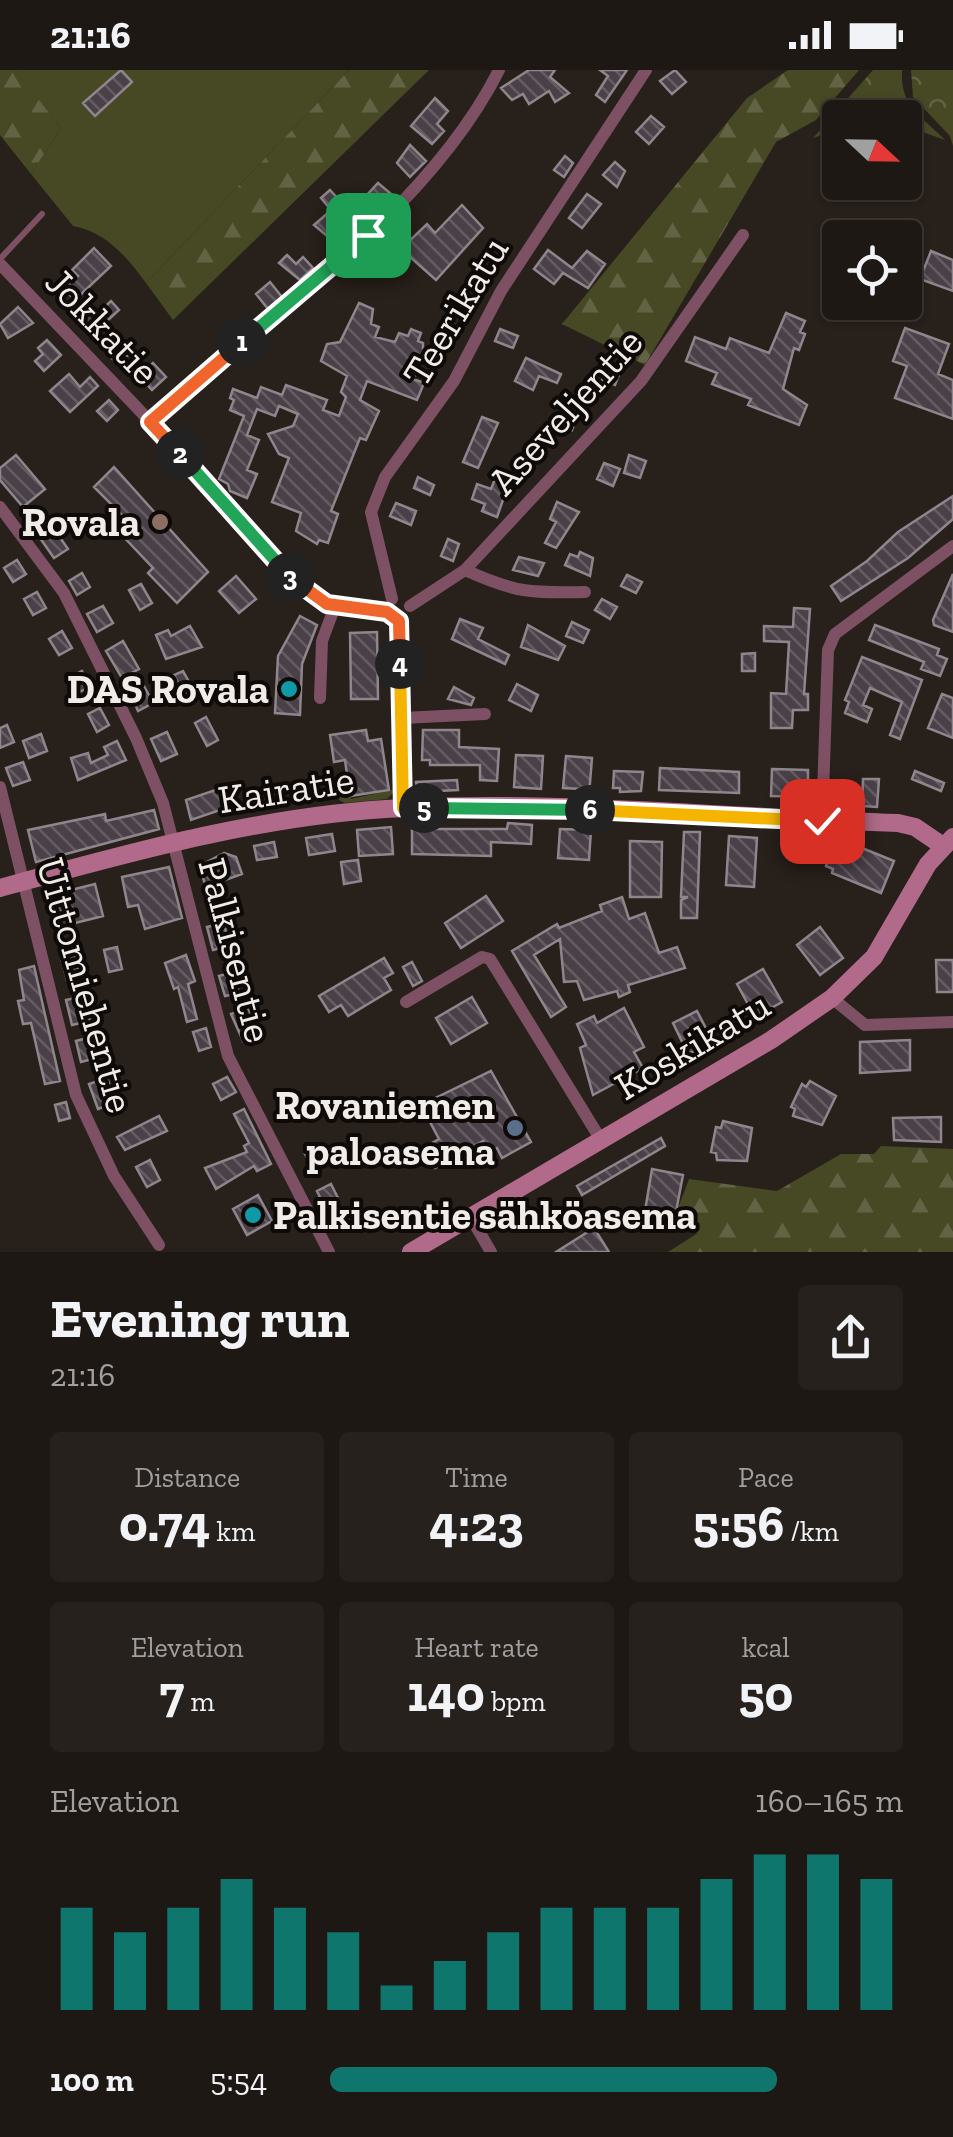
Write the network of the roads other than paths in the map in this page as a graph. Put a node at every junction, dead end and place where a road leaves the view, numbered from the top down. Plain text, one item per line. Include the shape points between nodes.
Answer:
1 (499, 70) edge
2 (646, 70) edge
3 (42, 214) dead end
4 (743, 235) dead end
5 (0, 262) edge
6 (150, 422) junction
7 (0, 507) edge
8 (953, 546) edge
9 (465, 570) junction
10 (585, 592) dead end
11 (390, 605) junction
12 (335, 606) junction
13 (410, 606) junction
14 (399, 621) junction
15 (320, 698) dead end
16 (485, 714) dead end
17 (402, 718) junction
18 (0, 787) edge
19 (403, 808) junction
20 (822, 821) junction
21 (948, 842) edge
22 (174, 846) junction
23 (23, 882) junction
24 (0, 888) edge
25 (832, 998) junction
26 (406, 1002) dead end
27 (953, 1022) edge
28 (601, 1140) junction
29 (470, 1216) junction
30 (159, 1245) dead end
31 (329, 1252) edge
32 (411, 1252) edge
33 (492, 1252) edge

1 - 6 street via 452,146 368,235
2 - 11 street, Teerikatu via 501,291 454,381 385,477 372,512
3 - 5 lane
4 - 9 street, Aseveljentie via 659,360
5 - 6 street, Jokkatie
6 - 12 street, Jokkatie via 294,581
7 - 22 street, Palkisentie via 64,593 96,653 156,786
8 - 20 street via 835,634 828,650
9 - 10 street via 510,590
9 - 13 street, Aseveljentie
11 - 12 street
11 - 13 street via 403,598
11 - 14 street
12 - 15 street via 322,642
13 - 14 street
14 - 17 street
16 - 17 street
17 - 19 street
18 - 23 street, Uittomiehentie
19 - 20 main road, Kairatie via 521,806
19 - 22 main road, Kairatie via 245,826
20 - 21 main road, Kairatie via 906,824
21 - 25 main road, Koskikatu via 881,948
22 - 23 main road, Kairatie
22 - 31 street, Palkisentie via 228,1056
23 - 24 main road, Kairatie
23 - 30 street, Uittomiehentie via 76,1095 114,1176
25 - 27 street via 865,1025
25 - 28 main road, Koskikatu
26 - 28 street via 482,957 490,959
28 - 29 main road, Koskikatu
29 - 32 main road, Koskikatu
29 - 33 street

